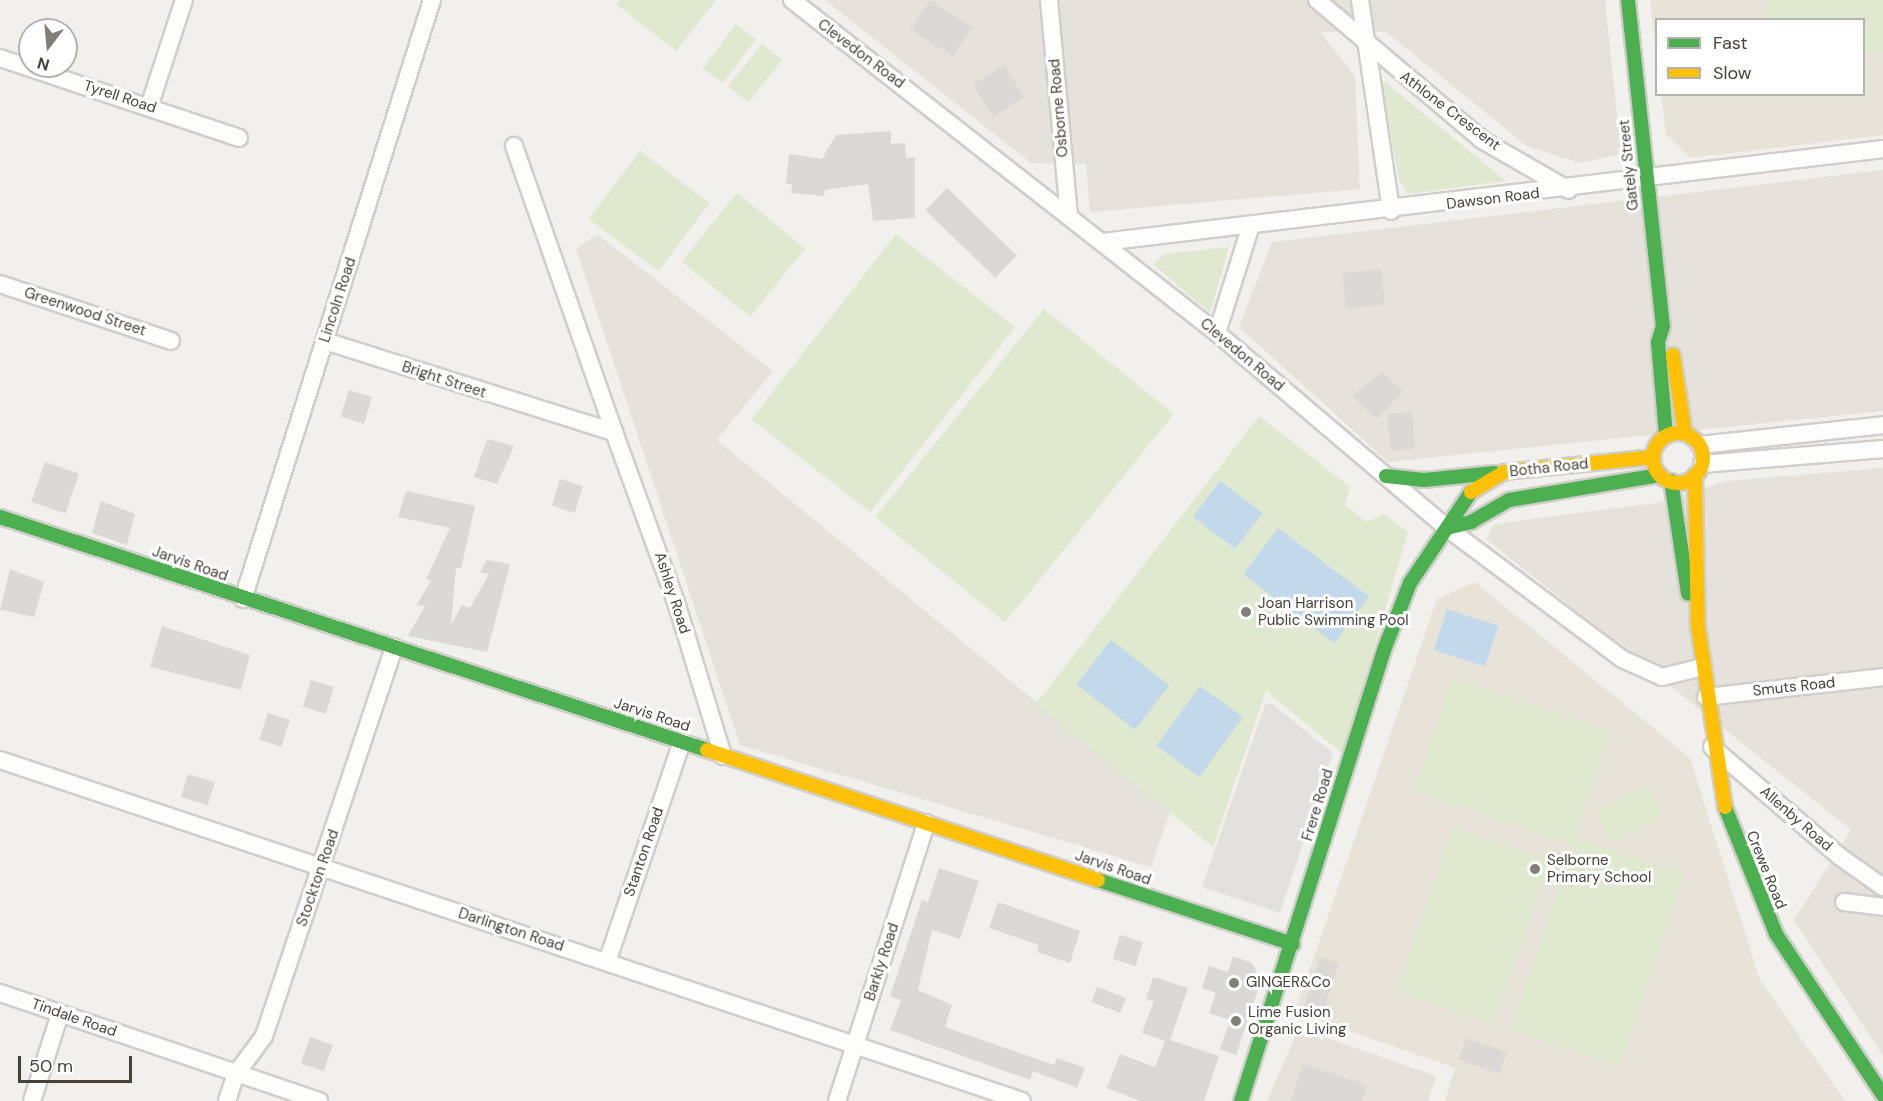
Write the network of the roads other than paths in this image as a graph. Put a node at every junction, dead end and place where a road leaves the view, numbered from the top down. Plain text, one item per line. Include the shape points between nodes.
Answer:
1 (184, 0) edge
2 (432, 0) edge
3 (792, 0) edge
4 (1049, 0) edge
5 (1317, 0) edge
6 (1360, 0) edge
7 (1628, 0) edge
8 (1365, 45) junction
9 (0, 58) edge
10 (149, 107) junction
11 (239, 138) dead end
12 (514, 146) dead end
13 (1883, 150) edge
14 (1648, 179) junction
15 (1569, 190) junction
16 (1391, 211) junction
17 (1069, 215) junction
18 (1251, 225) junction
19 (1103, 242) junction
20 (0, 284) edge
21 (1663, 326) junction
22 (1217, 333) junction
23 (171, 341) dead end
24 (325, 341) junction
25 (1883, 424) edge
26 (614, 432) junction
27 (1685, 434) junction
28 (1666, 436) junction
29 (1700, 445) junction
30 (1883, 449) edge
31 (1653, 457) junction
32 (1699, 470) junction
33 (1504, 472) junction
34 (1386, 476) junction
35 (1666, 478) junction
36 (1456, 507) joint
37 (0, 517) edge
38 (1447, 528) junction
39 (243, 599) junction
40 (1698, 626) junction
41 (394, 647) junction
42 (1703, 667) junction
43 (1883, 677) edge
44 (1706, 697) junction
45 (682, 742) junction
46 (1712, 747) junction
47 (723, 756) junction
48 (0, 760) edge
49 (926, 823) junction
50 (322, 867) junction
51 (1883, 886) edge
52 (1844, 902) dead end
53 (1883, 907) edge
54 (1293, 944) junction
55 (607, 962) junction
56 (0, 993) edge
57 (60, 1014) junction
58 (856, 1045) junction
59 (236, 1074) junction
60 (1883, 1095) edge
61 (32, 1101) edge
62 (227, 1101) edge
63 (319, 1101) edge
64 (837, 1101) edge
65 (1022, 1101) edge
66 (1241, 1101) edge

1 - 10 street
2 - 24 street, Lincoln Road
3 - 17 street, Clevedon Road
4 - 17 street, Osborne Road
5 - 8 street, Athlone Crescent
6 - 8 street
7 - 14 street, Gately Street
8 - 15 street, Athlone Crescent via 1482,140
8 - 16 street
9 - 10 street, Tyrell Road
10 - 11 street, Tyrell Road
12 - 26 street, Ashley Road
13 - 14 street, Dawson Road
14 - 15 street, Dawson Road
14 - 21 street, Gately Street
15 - 16 street, Dawson Road
16 - 18 street, Dawson Road
17 - 19 street, Clevedon Road
18 - 19 street, Dawson Road
18 - 22 street
19 - 22 street, Clevedon Road
20 - 23 street, Greenwood Street
21 - 27 street, Gately Street via 1671,339
21 - 28 street, Gately Street via 1658,342
22 - 34 street, Clevedon Road
24 - 26 street, Bright Street
24 - 39 street, Lincoln Road
25 - 29 street
26 - 47 street, Ashley Road via 676,602
27 - 28 street
27 - 29 street
28 - 31 street
29 - 32 street
30 - 32 street
31 - 33 street, Botha Road
31 - 35 street
32 - 35 street
32 - 40 street, Crewe Road
33 - 34 street via 1424,480
33 - 36 street, Botha Road via 1474,489
34 - 38 street, Clevedon Road
35 - 38 street, Botha Road via 1509,500 1471,522
35 - 40 street, Crewe Road via 1691,615
36 - 38 street, Frere Road
37 - 39 street, Jarvis Road
38 - 42 street, Clevedon Road via 1636,669 1672,678
38 - 54 street, Frere Road via 1410,583 1384,650
39 - 41 street, Jarvis Road
40 - 42 street, Crewe Road
41 - 45 street, Jarvis Road
41 - 50 street, Stockton Road
42 - 44 street, Crewe Road
43 - 44 street, Smuts Road
44 - 46 street, Crewe Road
45 - 47 street, Jarvis Road
45 - 55 street, Stanton Road
46 - 51 street, Allenby Road via 1839,856
46 - 60 street, Crewe Road via 1755,893 1806,983
47 - 49 street, Jarvis Road
48 - 50 street, Darlington Road
49 - 54 street, Jarvis Road
49 - 58 street, Barkly Road
50 - 55 street, Darlington Road
50 - 59 street, Stockton Road via 264,1036
52 - 53 street
54 - 66 street, Frere Road
55 - 58 street, Darlington Road
56 - 57 street, Tindale Road
57 - 59 street, Tindale Road
57 - 61 street
58 - 64 street, Barkly Road
58 - 65 street, Darlington Road
59 - 62 street, Stockton Road
59 - 63 street, Tindale Road

